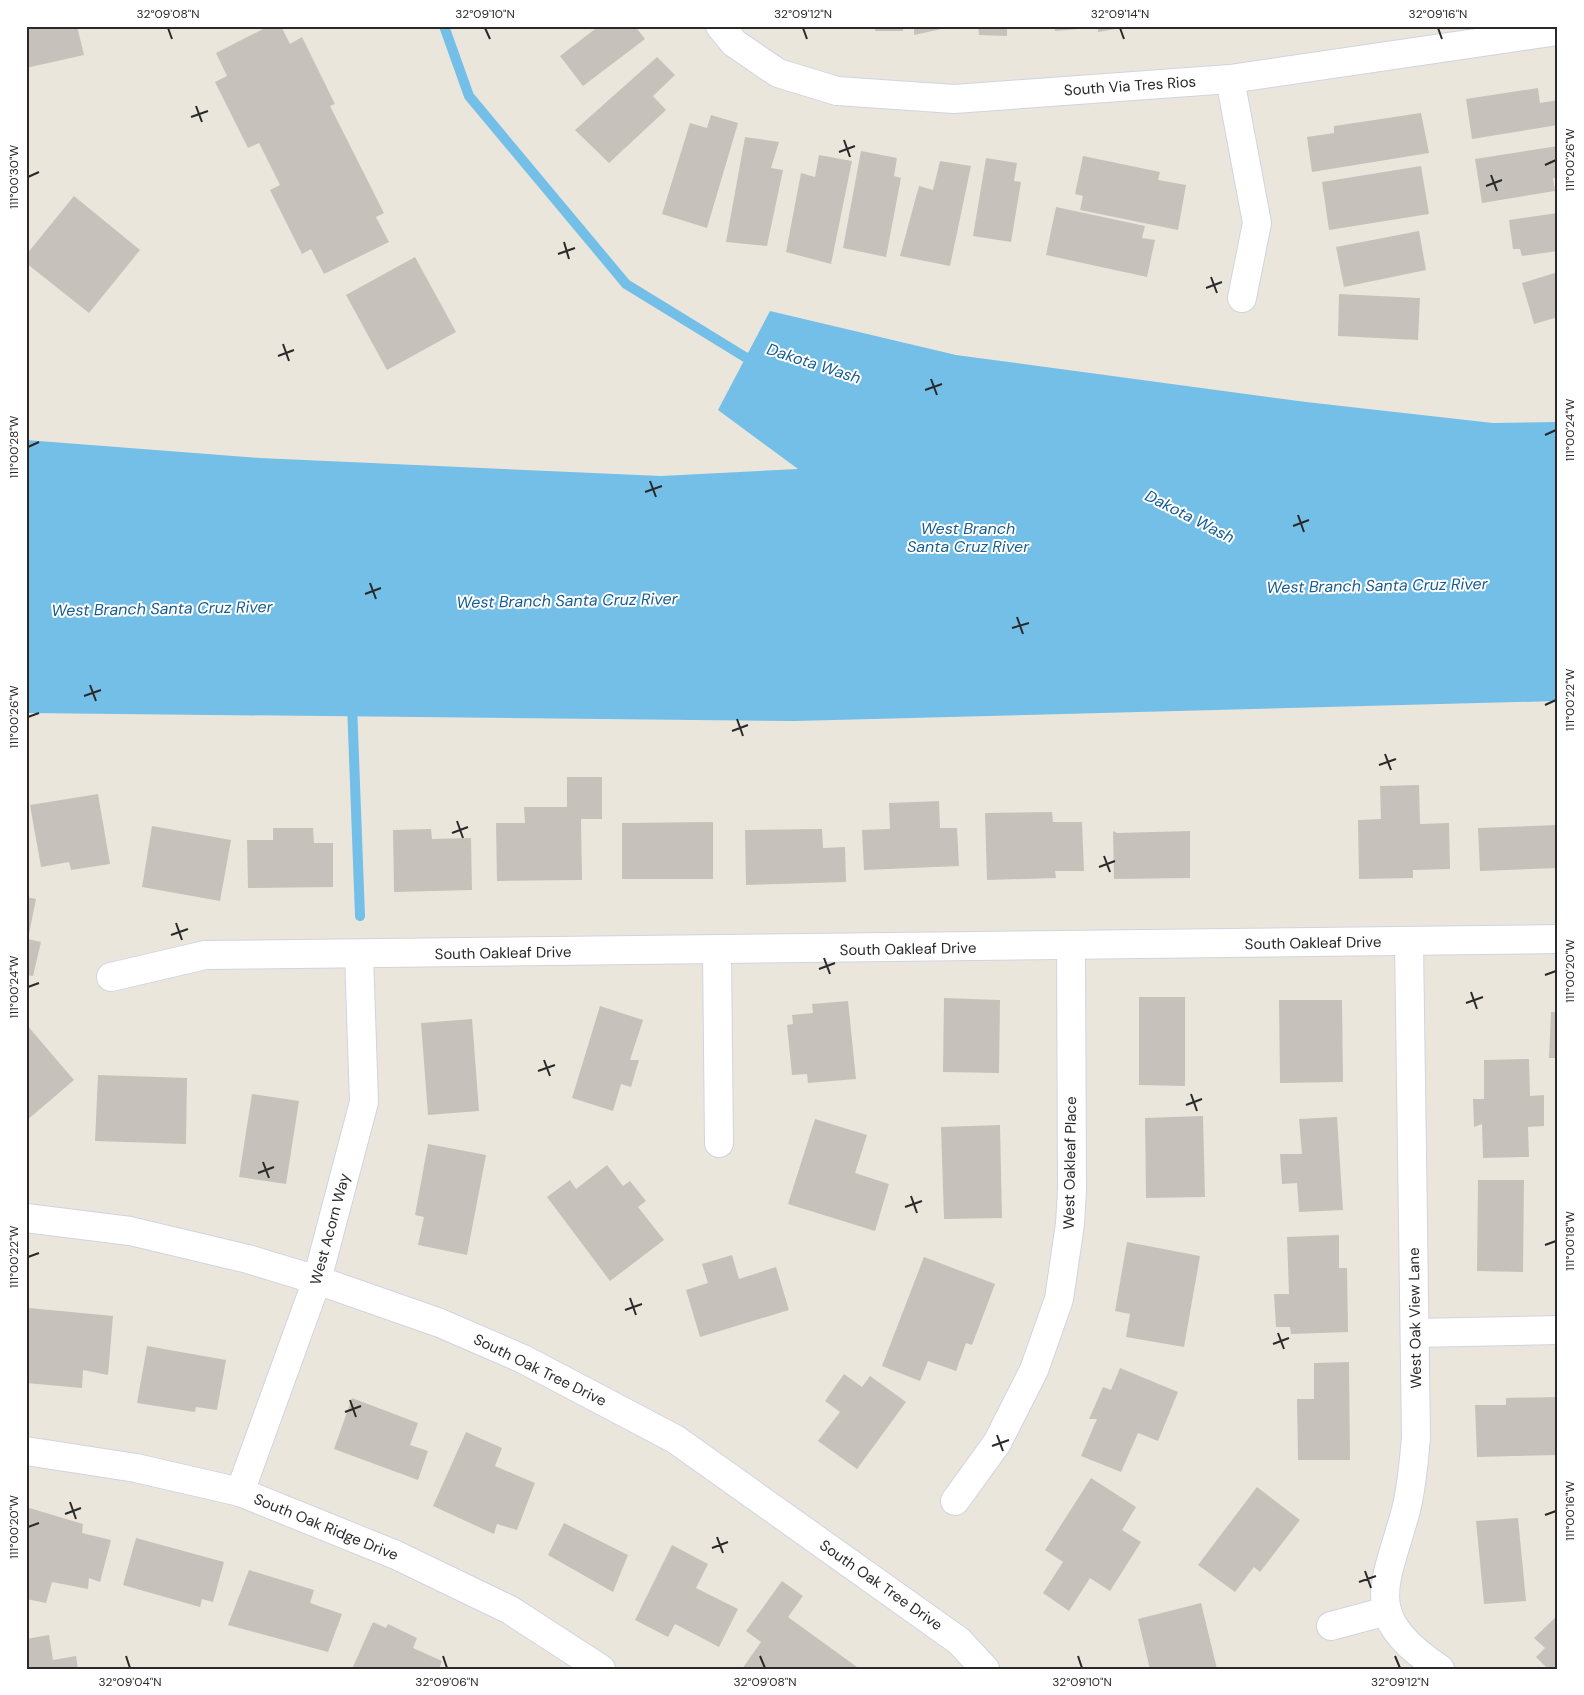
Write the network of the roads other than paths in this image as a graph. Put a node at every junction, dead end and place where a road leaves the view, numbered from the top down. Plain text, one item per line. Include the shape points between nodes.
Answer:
1 (720, 26) edge
2 (1558, 31) edge
3 (1230, 79) junction
4 (1242, 298) dead end
5 (1558, 939) edge
6 (1409, 941) junction
7 (1071, 947) junction
8 (717, 951) junction
9 (359, 955) junction
10 (112, 977) dead end
11 (719, 1143) dead end
12 (26, 1218) edge
13 (317, 1280) junction
14 (1558, 1330) edge
15 (1415, 1333) junction
16 (26, 1451) edge
17 (240, 1492) junction
18 (955, 1501) dead end
19 (1387, 1611) junction
20 (1331, 1626) dead end
21 (601, 1669) edge
22 (985, 1669) edge
23 (1440, 1669) edge

1 - 3 street, South Via Tres Rios via 734,43 778,73 837,91 954,99
2 - 3 street, South Via Tres Rios
3 - 4 street via 1257,223
5 - 6 street, South Oakleaf Drive
6 - 7 street, South Oakleaf Drive
6 - 15 street, West Oak View Lane
7 - 8 street, South Oakleaf Drive
7 - 18 street, West Oakleaf Place via 1072,1189 1060,1298 1034,1370 997,1443
8 - 9 street, South Oakleaf Drive
8 - 11 street
9 - 10 street, South Oakleaf Drive via 206,956
9 - 13 street, West Acorn Way via 364,1102
12 - 13 street, South Oak Tree Drive via 130,1231 221,1252
13 - 17 street, West Acorn Way
13 - 22 street, South Oak Tree Drive via 440,1323 523,1359 675,1439 959,1641
14 - 15 street
15 - 19 street, West Oak View Lane via 1416,1437 1413,1470 1407,1507 1385,1580
16 - 17 street, South Oak Ridge Drive via 136,1468
17 - 21 street, South Oak Ridge Drive via 396,1555 510,1610
19 - 20 street
19 - 23 street, West Oak View Lane via 1404,1642

